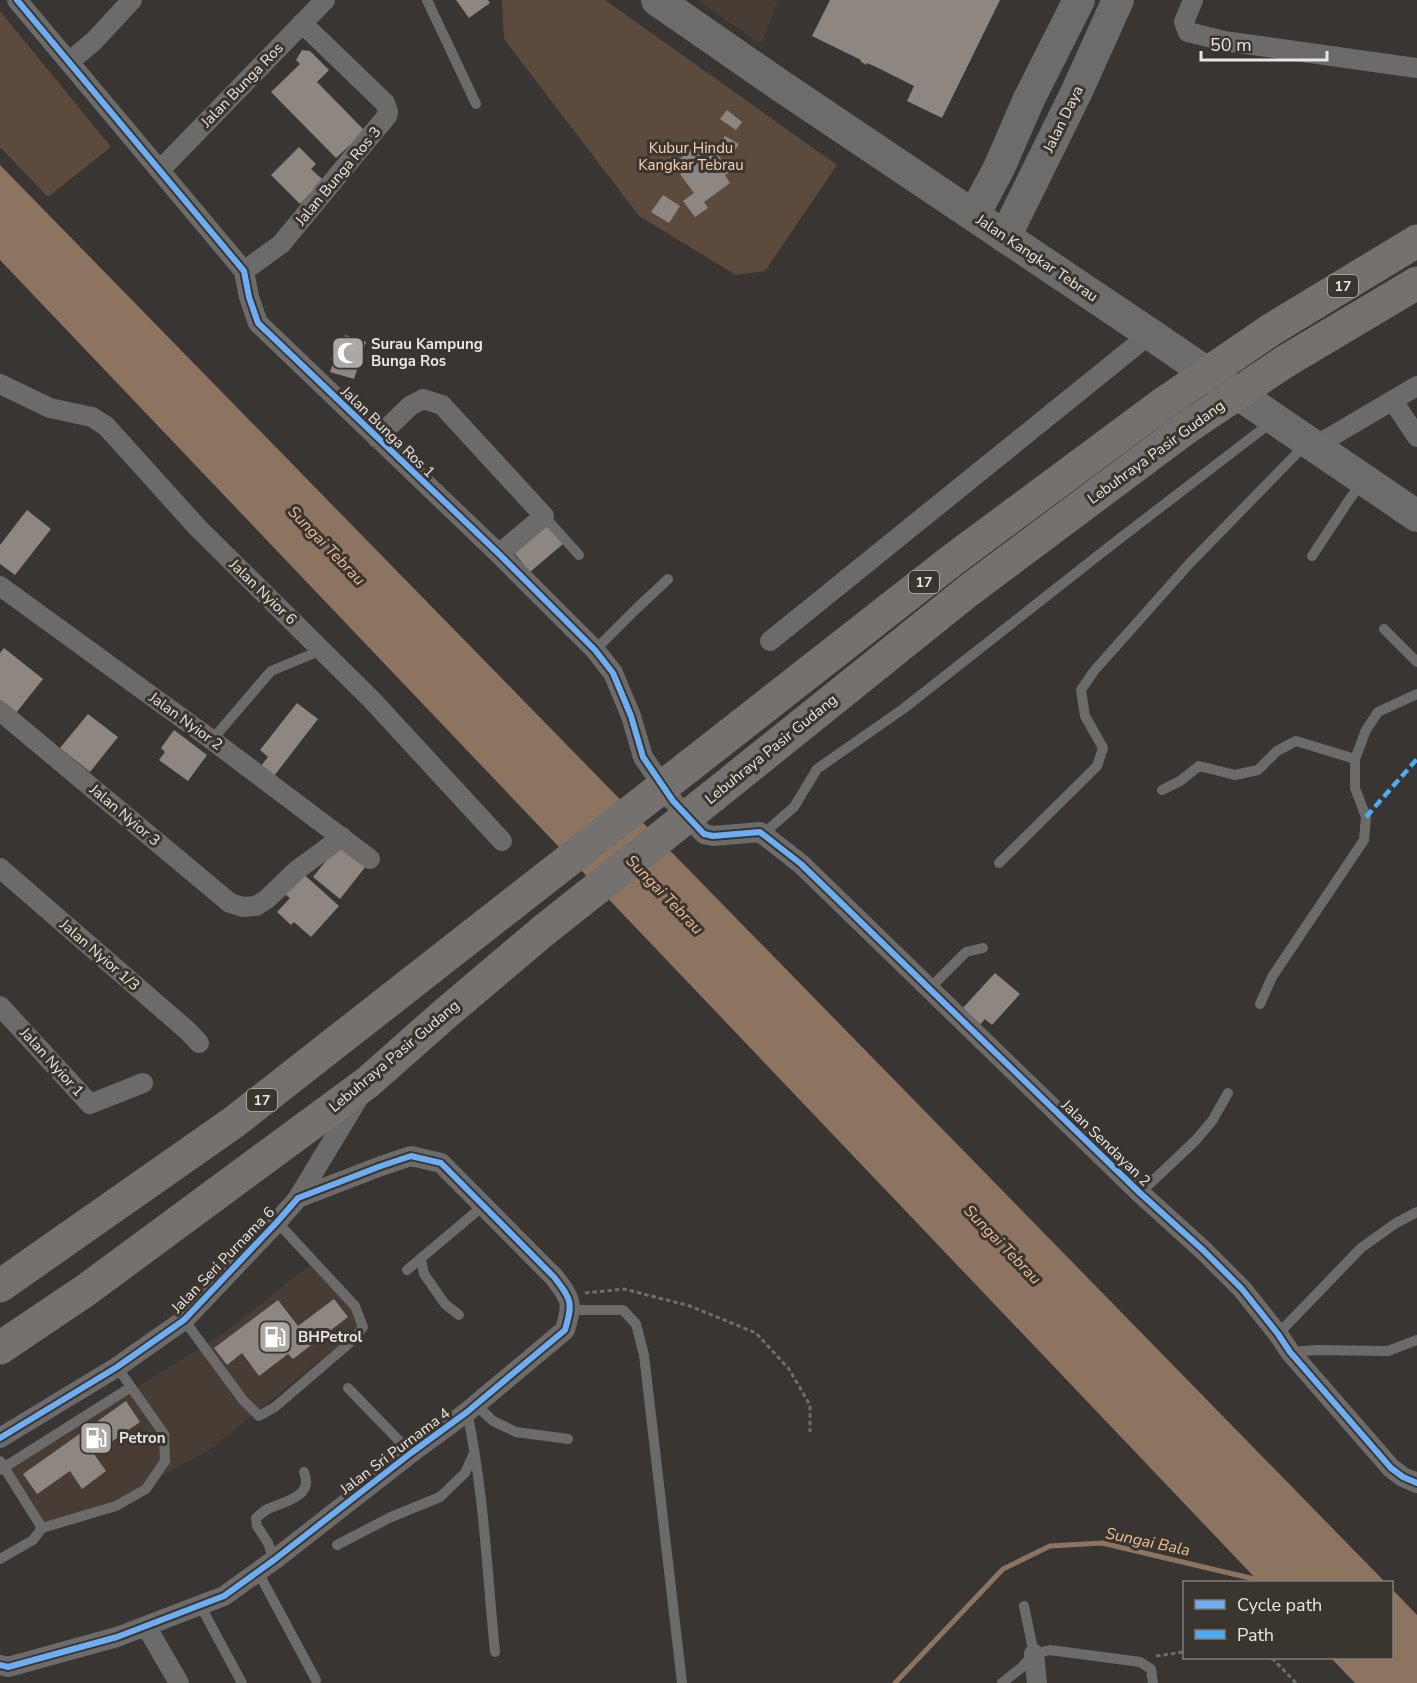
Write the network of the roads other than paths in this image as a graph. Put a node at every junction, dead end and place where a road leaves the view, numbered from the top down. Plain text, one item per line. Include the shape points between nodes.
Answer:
1 (17, 0) edge
2 (132, 0) edge
3 (325, 0) edge
4 (427, 0) edge
5 (657, 0) edge
6 (1079, 0) edge
7 (1118, 0) edge
8 (1192, 0) edge
9 (302, 23) junction
10 (69, 62) junction
11 (1417, 68) edge
12 (476, 104) dead end
13 (999, 168) junction
14 (160, 170) junction
15 (924, 182) junction
16 (1029, 188) junction
17 (974, 215) junction
18 (1005, 237) junction
19 (1417, 241) edge
20 (244, 271) junction
21 (1069, 280) junction
22 (1417, 284) edge
23 (1150, 334) junction
24 (0, 384) edge
25 (1417, 386) edge
26 (1393, 401) junction
27 (1275, 420) junction
28 (1417, 437) edge
29 (377, 438) junction
30 (1312, 444) junction
31 (1364, 480) junction
32 (544, 516) junction
33 (1417, 516) edge
34 (499, 554) junction
35 (579, 555) dead end
36 (1312, 556) dead end
37 (668, 579) dead end
38 (0, 586) edge
39 (1384, 629) dead end
40 (770, 641) dead end
41 (322, 650) junction
42 (595, 650) junction
43 (1417, 662) edge
44 (1417, 694) edge
45 (0, 711) edge
46 (212, 740) junction
47 (1355, 759) junction
48 (1162, 790) dead end
49 (763, 834) junction
50 (342, 837) junction
51 (502, 841) dead end
52 (370, 859) dead end
53 (999, 863) dead end
54 (0, 868) edge
55 (983, 948) dead end
56 (930, 989) junction
57 (1260, 1005) dead end
58 (0, 1006) edge
59 (199, 1043) dead end
60 (368, 1082) junction
61 (143, 1083) dead end
62 (1228, 1093) dead end
63 (1140, 1193) junction
64 (298, 1198) junction
65 (483, 1206) junction
66 (1417, 1212) edge
67 (277, 1222) junction
68 (421, 1259) junction
69 (407, 1270) dead end
70 (0, 1286) edge
71 (570, 1302) junction
72 (459, 1315) dead end
73 (184, 1320) junction
74 (1278, 1334) junction
75 (1417, 1340) edge
76 (0, 1348) edge
77 (1290, 1352) junction
78 (117, 1367) junction
79 (131, 1387) junction
80 (348, 1388) dead end
81 (471, 1408) junction
82 (0, 1438) edge
83 (568, 1439) dead end
84 (474, 1452) junction
85 (411, 1453) junction
86 (1, 1466) edge
87 (304, 1472) dead end
88 (1417, 1483) edge
89 (42, 1528) junction
90 (337, 1545) dead end
91 (0, 1559) edge
92 (274, 1560) junction
93 (258, 1572) junction
94 (200, 1605) junction
95 (1024, 1606) dead end
96 (146, 1626) junction
97 (495, 1652) dead end
98 (1034, 1654) junction
99 (0, 1665) edge
100 (316, 1680) dead end
101 (179, 1683) edge
102 (242, 1683) edge
103 (682, 1683) edge
104 (1002, 1683) edge
105 (1037, 1683) edge
106 (1153, 1683) edge

1 - 10 street, Jalan Bunga Ros 1
2 - 10 street
3 - 9 street, Jalan Bunga Ros
4 - 12 lane
5 - 15 main road, Jalan Kangkar Tebrau
6 - 13 main road
7 - 16 main road, Jalan Daya
8 - 11 street via 1184,22 1188,32 1224,41
9 - 14 street, Jalan Bunga Ros
9 - 20 street, Jalan Bunga Ros 3 via 385,103 387,116 281,244
10 - 14 street, Jalan Bunga Ros 1
13 - 15 main road via 980,181 958,187
13 - 17 main road
14 - 20 street, Jalan Bunga Ros 1
15 - 17 main road, Jalan Kangkar Tebrau
16 - 18 main road, Jalan Daya
16 - 21 main road via 1039,238
17 - 18 main road, Jalan Kangkar Tebrau
18 - 21 main road, Jalan Kangkar Tebrau
19 - 70 highway, 17, bridge via 1269,332 1164,403 951,561 234,1122
20 - 29 street, Jalan Bunga Ros 1 via 258,322
21 - 23 main road, Jalan Kangkar Tebrau
22 - 60 highway, Lebuhraya Pasir Gudang / 17, bridge via 1286,360 1186,428 968,591 543,931
23 - 27 main road, Jalan Kangkar Tebrau
23 - 40 street
24 - 41 street, Jalan Nyior 6 via 50,408 92,417 106,426 198,528
25 - 26 street
26 - 28 street
26 - 30 street
27 - 30 main road, Jalan Kangkar Tebrau
27 - 49 lane via 903,709 817,769 794,807
29 - 32 street via 416,402 423,399 442,405
29 - 34 street, Jalan Bunga Ros 1
30 - 31 main road, Jalan Kangkar Tebrau
30 - 53 lane via 1190,563 1094,671 1081,690 1085,716 1102,748 1097,766
31 - 33 main road, Jalan Kangkar Tebrau
31 - 36 lane
32 - 34 street
32 - 35 lane
34 - 42 street, Jalan Bunga Ros 1
37 - 42 lane
38 - 46 street, Jalan Nyior 2
39 - 43 lane
41 - 46 lane via 271,671
41 - 51 street, Jalan Nyior 6
42 - 49 street, Jalan Bunga Ros 1 via 613,673 643,757 673,801 704,834
44 - 47 lane via 1378,712
45 - 50 street, Jalan Nyior 3 via 230,903 256,906
46 - 50 street, Jalan Nyior 2
47 - 48 lane via 1296,741 1277,751 1258,770 1234,775 1199,766
47 - 57 lane via 1355,788 1366,817 1364,840 1272,977
49 - 56 street, Jalan Sendayan 2 via 801,864
50 - 52 street, Jalan Nyior 2
54 - 59 street, Jalan Nyior 1/3
55 - 56 lane via 966,952
56 - 63 street, Jalan Sendayan 2
58 - 61 street, Jalan Nyior 1 via 90,1104
60 - 64 street
60 - 76 highway, Lebuhraya Pasir Gudang / 17 via 86,1290
62 - 63 lane via 1196,1140
63 - 74 street, Jalan Sendayan 2 via 1203,1250
64 - 65 street, Jalan Seri Purnama 6 via 411,1155 441,1163
64 - 67 street, Jalan Seri Purnama 6
65 - 68 lane
65 - 71 street via 554,1277
66 - 74 lane via 1361,1248
67 - 73 street, Jalan Seri Purnama 6
67 - 73 lane via 355,1306 363,1327 353,1340 275,1407 259,1416
68 - 69 lane
68 - 72 lane via 424,1274
71 - 81 street, Jalan Sri Purnama 4 via 565,1330
71 - 103 lane via 623,1310 636,1324 644,1355
73 - 78 street, Jalan Seri Purnama 6
74 - 77 street, Jalan Sendayan 2
75 - 77 lane via 1388,1351
77 - 88 street, Jalan Sendayan 2 via 1391,1468
78 - 79 lane
78 - 82 street, Jalan Seri Purnama 6
79 - 86 lane
79 - 89 lane via 164,1434 165,1461 146,1488 116,1506
80 - 85 lane
81 - 83 lane via 516,1432
81 - 84 lane
81 - 85 street, Jalan Sri Purnama 4
84 - 90 lane via 465,1473 440,1497
84 - 97 lane
85 - 92 street, Jalan Sri Purnama 4
86 - 89 lane
87 - 92 lane via 305,1489 298,1496 256,1518
89 - 91 lane via 33,1540
92 - 93 street, Jalan Sri Purnama 4
93 - 94 street, Jalan Sri Purnama 4 via 224,1596
93 - 100 lane
94 - 96 street, Jalan Sri Purnama 4
94 - 102 lane
95 - 98 lane
96 - 99 street, Jalan Sri Purnama 4 via 8,1667
96 - 101 street
98 - 104 lane
98 - 105 street
98 - 106 lane via 1050,1650 1140,1662 1151,1669

